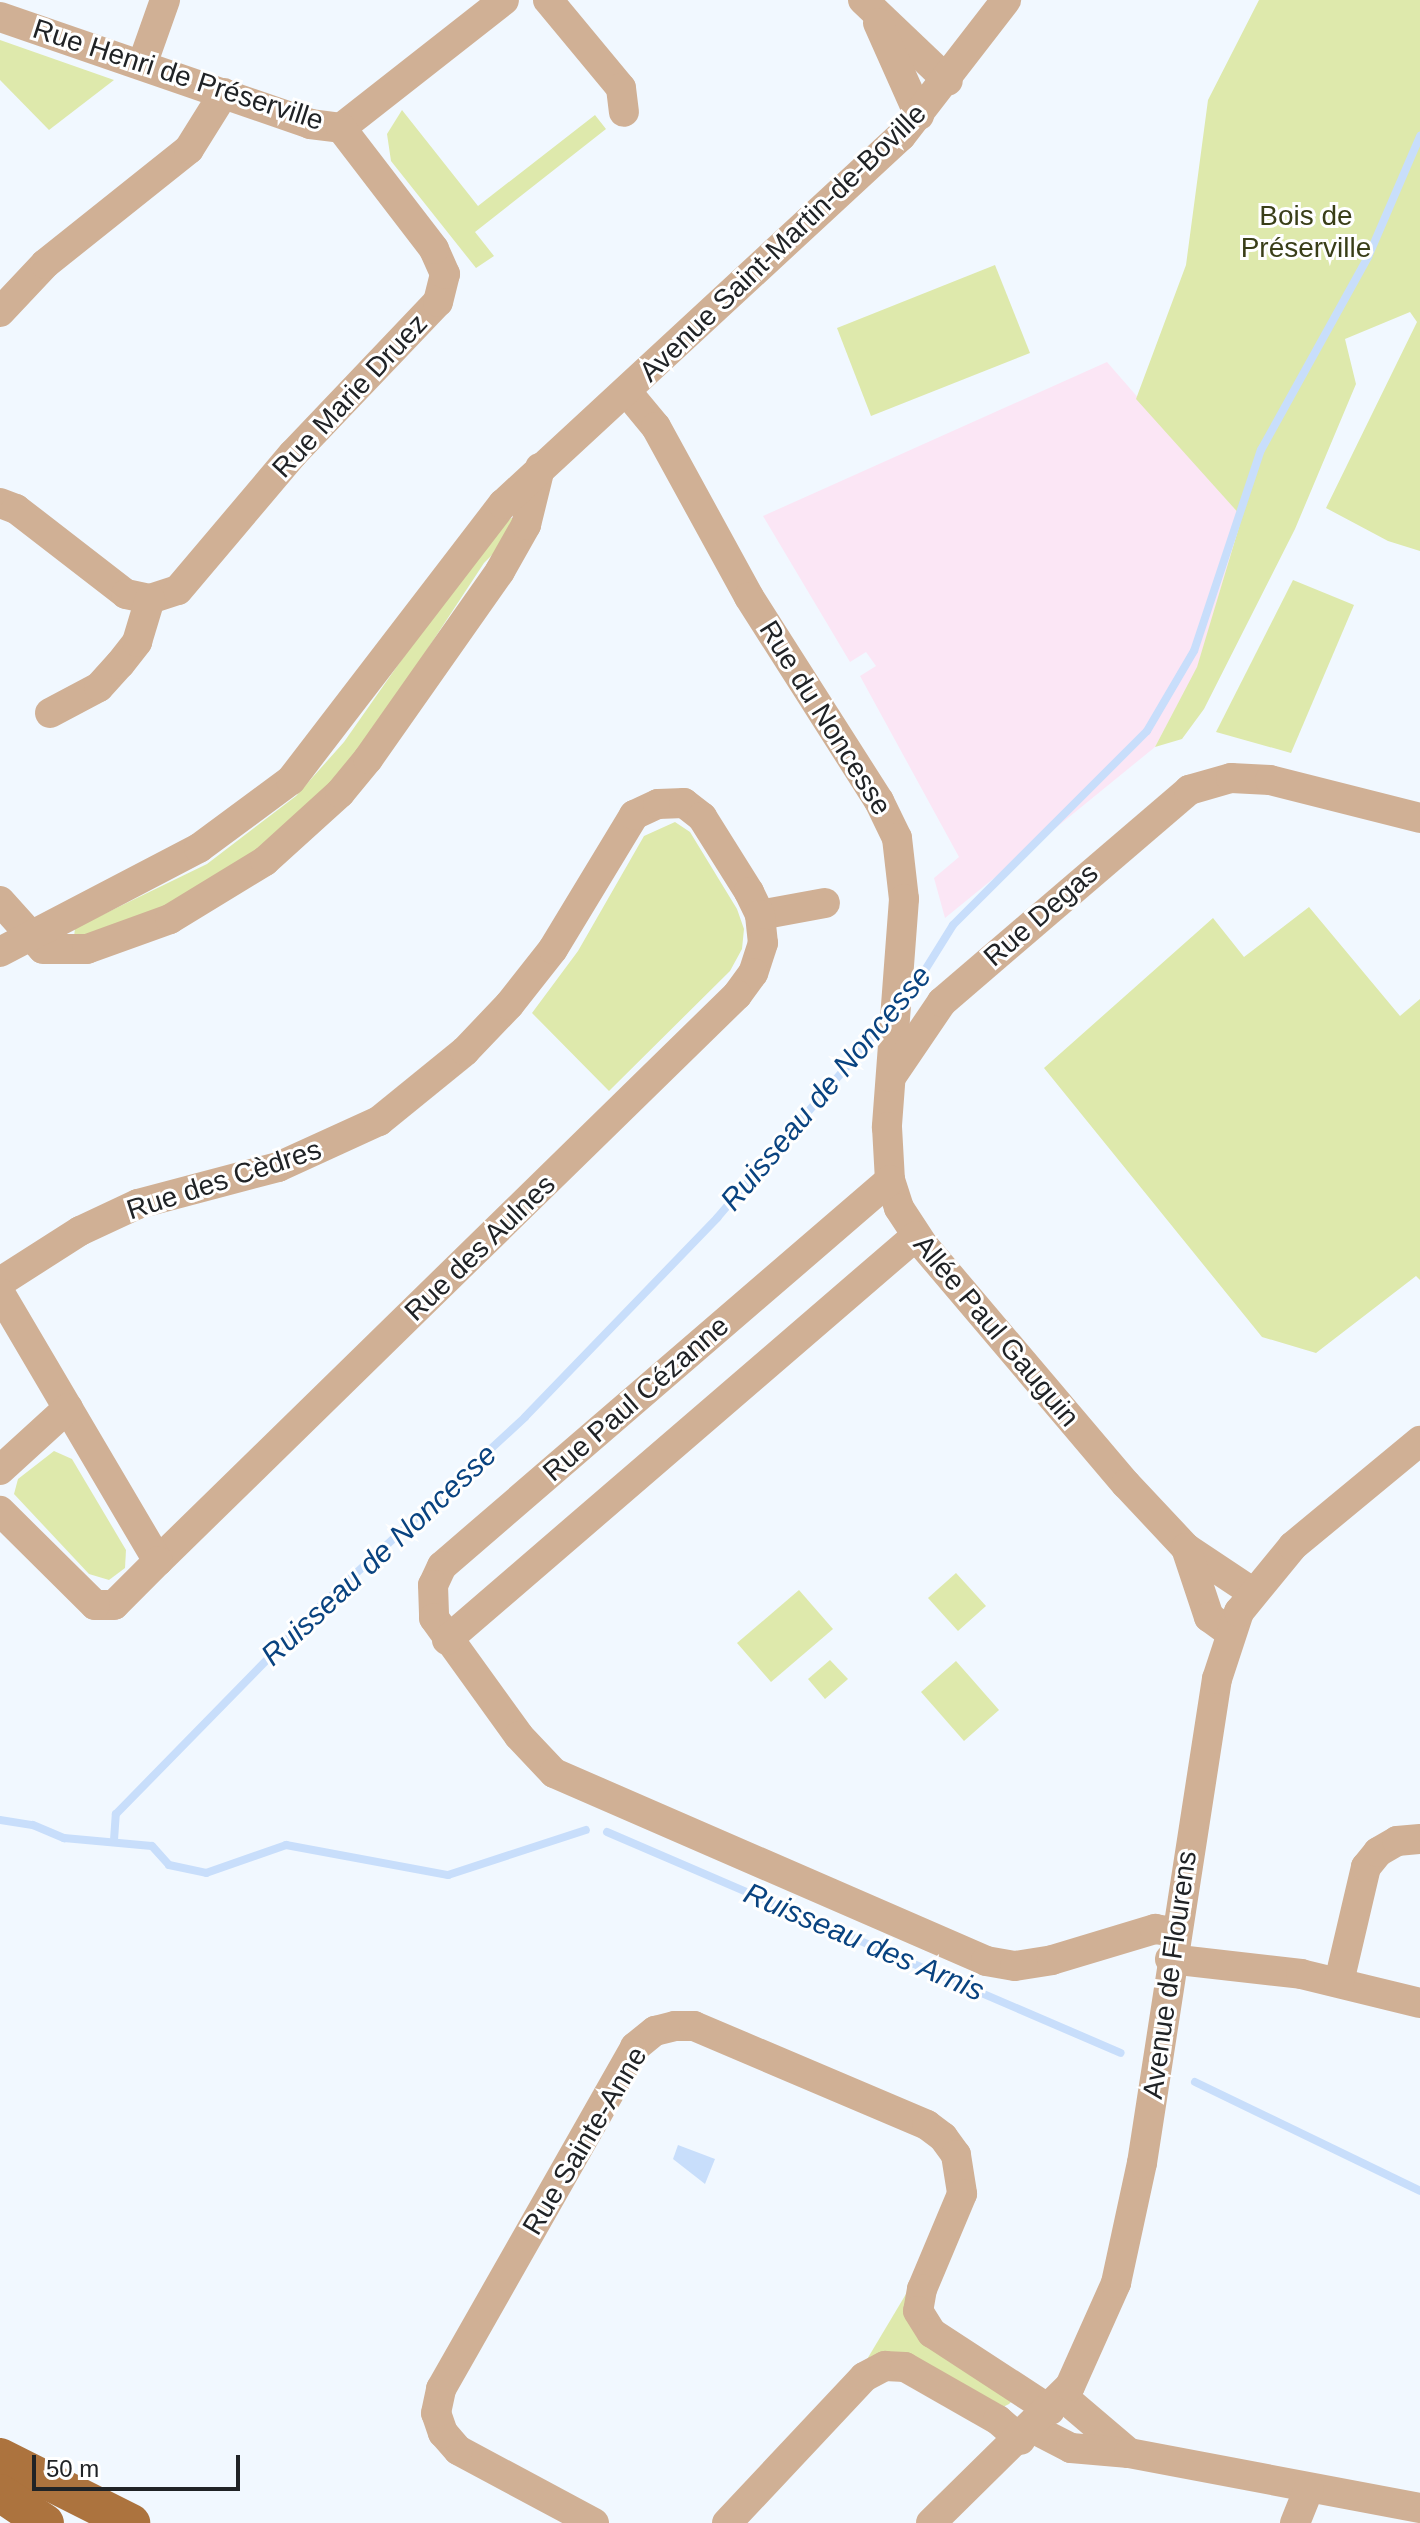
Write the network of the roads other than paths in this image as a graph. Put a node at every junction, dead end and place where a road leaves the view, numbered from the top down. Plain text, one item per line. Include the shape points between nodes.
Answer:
1 (504, 0) edge
2 (548, 0) edge
3 (1006, 0) edge
4 (159, 6) edge
5 (868, 7) edge
6 (0, 17) edge
7 (142, 65) junction
8 (948, 81) junction
9 (224, 93) junction
10 (624, 112) dead end
11 (919, 115) junction
12 (341, 128) junction
13 (0, 312) edge
14 (627, 392) junction
15 (540, 468) junction
16 (0, 503) edge
17 (150, 599) junction
18 (50, 713) dead end
19 (1420, 818) edge
20 (0, 901) edge
21 (825, 903) dead end
22 (760, 915) junction
23 (32, 934) junction
24 (0, 952) edge
25 (891, 1070) junction
26 (890, 1180) junction
27 (916, 1236) junction
28 (0, 1282) edge
29 (0, 1293) edge
30 (68, 1408) junction
31 (1420, 1441) edge
32 (0, 1470) edge
33 (0, 1511) edge
34 (1186, 1548) junction
35 (158, 1561) junction
36 (1252, 1592) junction
37 (1230, 1632) junction
38 (447, 1640) junction
39 (1420, 1839) edge
40 (1172, 1945) junction
41 (1339, 1982) junction
42 (1420, 2003) edge
43 (1041, 2418) junction
44 (1129, 2453) junction
45 (0, 2457) edge
46 (1309, 2489) junction
47 (0, 2493) edge
48 (1420, 2508) edge
49 (45, 2523) edge
50 (131, 2523) edge
51 (594, 2523) edge
52 (727, 2523) edge
53 (931, 2523) edge
54 (1295, 2523) edge

1 - 12 street, Rue Henri de Préserville
2 - 10 street via 621,88
3 - 8 street, Avenue Saint-Martin-de-Boville
4 - 7 street
5 - 8 street
5 - 11 street
6 - 7 street, Rue Henri de Préserville
7 - 9 street, Rue Henri de Préserville
8 - 11 street, Avenue Saint-Martin-de-Boville
9 - 12 street, Rue Henri de Préserville via 310,124
9 - 13 street via 189,149 45,264
11 - 14 street, Avenue Saint-Martin-de-Boville
12 - 17 street, Rue Marie Druez via 434,249 445,274 438,302 293,454 178,590
14 - 15 street, Avenue Saint-Martin-de-Boville
14 - 25 street, Rue du Noncesse via 656,427 749,597 892,824 904,876
15 - 23 street, Avenue Saint-Martin-de-Boville via 458,558 291,780 199,848
15 - 23 street via 526,525 500,571 340,793 265,861 170,919 87,949 43,949
16 - 17 street via 16,509 126,594
17 - 18 street via 145,624 120,664 99,687
19 - 25 street, Rue Degas via 1270,780 1216,780 1189,790 942,1002
20 - 23 street
21 - 22 street
22 - 28 street, Rue des Cèdres via 702,817 684,803 658,804 634,815 553,949 509,1005 465,1051 379,1121 292,1162 138,1204 80,1231
22 - 35 street, Rue des Aulnes via 759,959 737,995
23 - 24 street, Avenue Saint-Martin-de-Boville
25 - 26 street, Allée Paul Gauguin
26 - 27 street, Allée Paul Gauguin
26 - 38 street, Rue Paul Cézanne via 442,1566 432,1607
27 - 34 street, Allée Paul Gauguin via 1066,1417
27 - 38 street
29 - 30 street
30 - 32 street
30 - 35 street
31 - 36 street, Avenue de Flourens via 1293,1546
33 - 35 street, Rue des Aulnes via 95,1605 114,1605
34 - 36 street, Allée Paul Gauguin
34 - 37 street, Allée Paul Gauguin via 1209,1617
36 - 37 street, Avenue de Flourens
37 - 40 street, Avenue de Flourens
38 - 40 street, Rue Paul Cézanne via 519,1736 554,1773 986,1961 1015,1966 1052,1960 1155,1929
39 - 41 street via 1397,1841 1366,1867
40 - 41 street, Rue Paul Cézanne
40 - 43 street, Avenue de Flourens via 1142,2163 1124,2250 1094,2341
41 - 42 street, Rue Paul Cézanne
43 - 44 street
43 - 44 street via 1071,2448
43 - 51 street, Rue Sainte-Anne via 932,2333 918,2311 962,2194 956,2155 943,2137 927,2125 694,2026 665,2028 635,2047 441,2389 436,2413 443,2433 458,2450
43 - 52 street via 998,2420 905,2367 885,2366 864,2377
43 - 53 street, Avenue de Flourens
44 - 46 street
45 - 50 main road
46 - 48 street
46 - 54 street
47 - 49 main road

